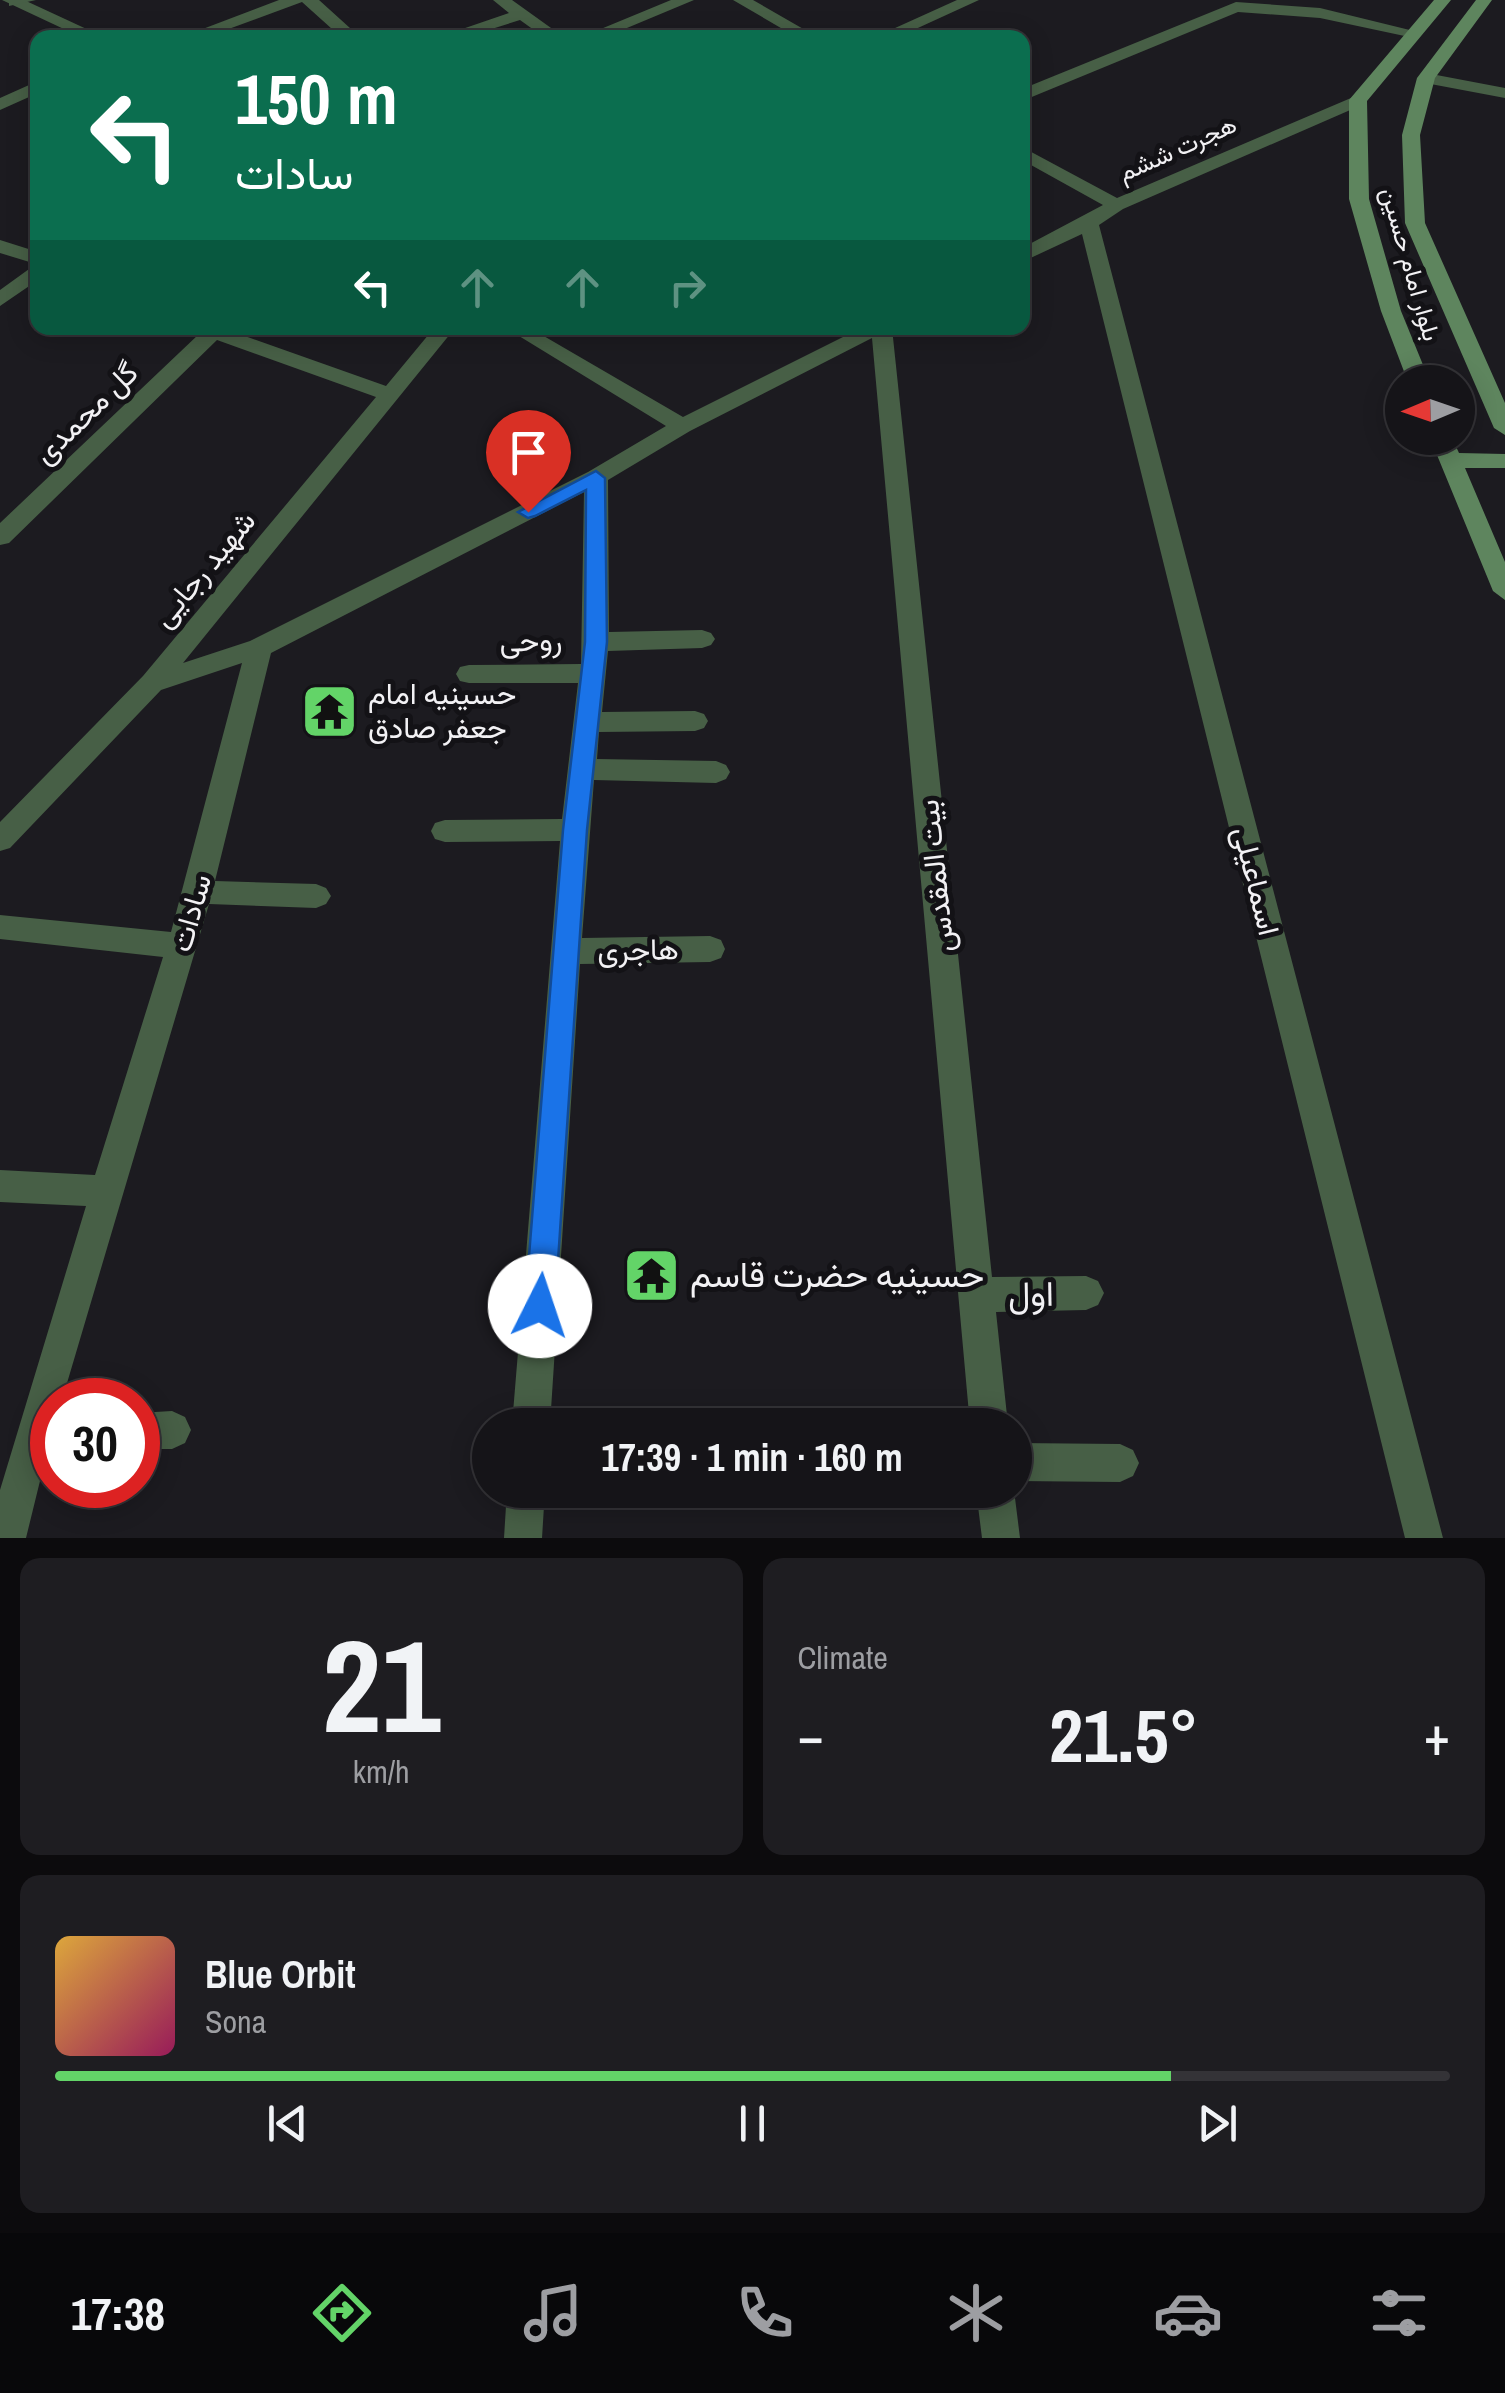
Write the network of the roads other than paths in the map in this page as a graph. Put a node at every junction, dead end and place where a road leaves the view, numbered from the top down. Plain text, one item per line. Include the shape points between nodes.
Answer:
1 (296, 0) edge
2 (309, 0) edge
3 (501, 0) edge
4 (686, 0) edge
5 (741, 0) edge
6 (971, 0) edge
7 (1443, 0) edge
8 (1484, 0) edge
9 (13, 3) edge
10 (523, 14) junction
11 (79, 30) edge
12 (210, 30) edge
13 (344, 30) edge
14 (470, 30) edge
15 (546, 30) edge
16 (607, 30) edge
17 (796, 30) edge
18 (900, 30) edge
19 (1414, 32) junction
20 (1426, 78) junction
21 (30, 92) edge
22 (1030, 93) edge
23 (1505, 93) edge
24 (1358, 100) junction
25 (0, 105) edge
26 (1030, 157) edge
27 (1116, 205) junction
28 (1089, 223) junction
29 (0, 246) edge
30 (1030, 252) edge
31 (30, 257) edge
32 (30, 276) edge
33 (0, 300) edge
34 (203, 335) edge
35 (222, 335) edge
36 (439, 335) edge
37 (535, 335) edge
38 (865, 335) edge
39 (880, 335) edge
40 (1413, 365) edge
41 (391, 395) junction
42 (682, 426) junction
43 (1505, 428) edge
44 (1448, 455) edge
45 (1475, 455) edge
46 (1505, 461) edge
47 (596, 478) junction
48 (0, 537) edge
49 (1505, 591) edge
50 (702, 639) dead end
51 (596, 642) junction
52 (258, 648) junction
53 (593, 673) junction
54 (469, 674) dead end
55 (152, 683) junction
56 (587, 722) junction
57 (695, 722) dead end
58 (582, 769) junction
59 (716, 772) dead end
60 (575, 830) junction
61 (444, 831) dead end
62 (0, 840) edge
63 (198, 892) junction
64 (316, 896) dead end
65 (0, 927) edge
66 (182, 946) junction
67 (710, 949) dead end
68 (567, 951) junction
69 (0, 1186) edge
70 (108, 1191) junction
71 (1086, 1293) dead end
72 (976, 1295) junction
73 (58, 1378) edge
74 (532, 1408) edge
75 (987, 1408) edge
76 (1032, 1462) edge
77 (1120, 1464) dead end
78 (30, 1472) edge
79 (524, 1508) edge
80 (998, 1508) edge
81 (7, 1538) edge
82 (522, 1538) edge
83 (1001, 1538) edge
84 (1424, 1538) edge

1 - 12 street
2 - 13 street
3 - 10 street
4 - 16 street
5 - 17 street
6 - 18 street
7 - 19 main road
8 - 20 main road, بلوار امام حسین
9 - 11 street
10 - 14 street
10 - 15 street
19 - 22 street via 1236,7
19 - 24 main road
20 - 23 street
20 - 43 main road, بلوار امام حسین via 1410,135 1415,223
21 - 25 street
24 - 27 street, هجرت ششم
24 - 40 main road, بلوار امام حسین via 1359,200
26 - 27 street
27 - 28 street, هجرت ششم
28 - 30 street, هجرت ششم
28 - 84 street, اسماعیلی
29 - 31 street
32 - 33 street
34 - 48 street, گل محمدی
35 - 41 street
36 - 41 street, شهید رجایی
37 - 42 street
38 - 42 street
39 - 72 street, بیت المقدس
41 - 55 street, شهید رجایی
42 - 47 street
44 - 49 main road
45 - 46 main road
47 - 51 street
47 - 52 street
50 - 51 street
51 - 53 street
52 - 55 street
52 - 63 street, سادات
53 - 54 street, روحی
53 - 56 street
55 - 62 street, شهید رجایی
56 - 57 street
56 - 58 street
58 - 59 street
58 - 60 street
60 - 61 street
60 - 68 street
63 - 64 street
63 - 66 street, سادات
65 - 66 street
66 - 70 street, سادات
67 - 68 street, هاجری
68 - 74 street
69 - 70 street
70 - 73 street, سادات
71 - 72 street, اول
72 - 75 street, بیت المقدس
76 - 77 street
78 - 81 street, سادات
79 - 82 street
80 - 83 street

